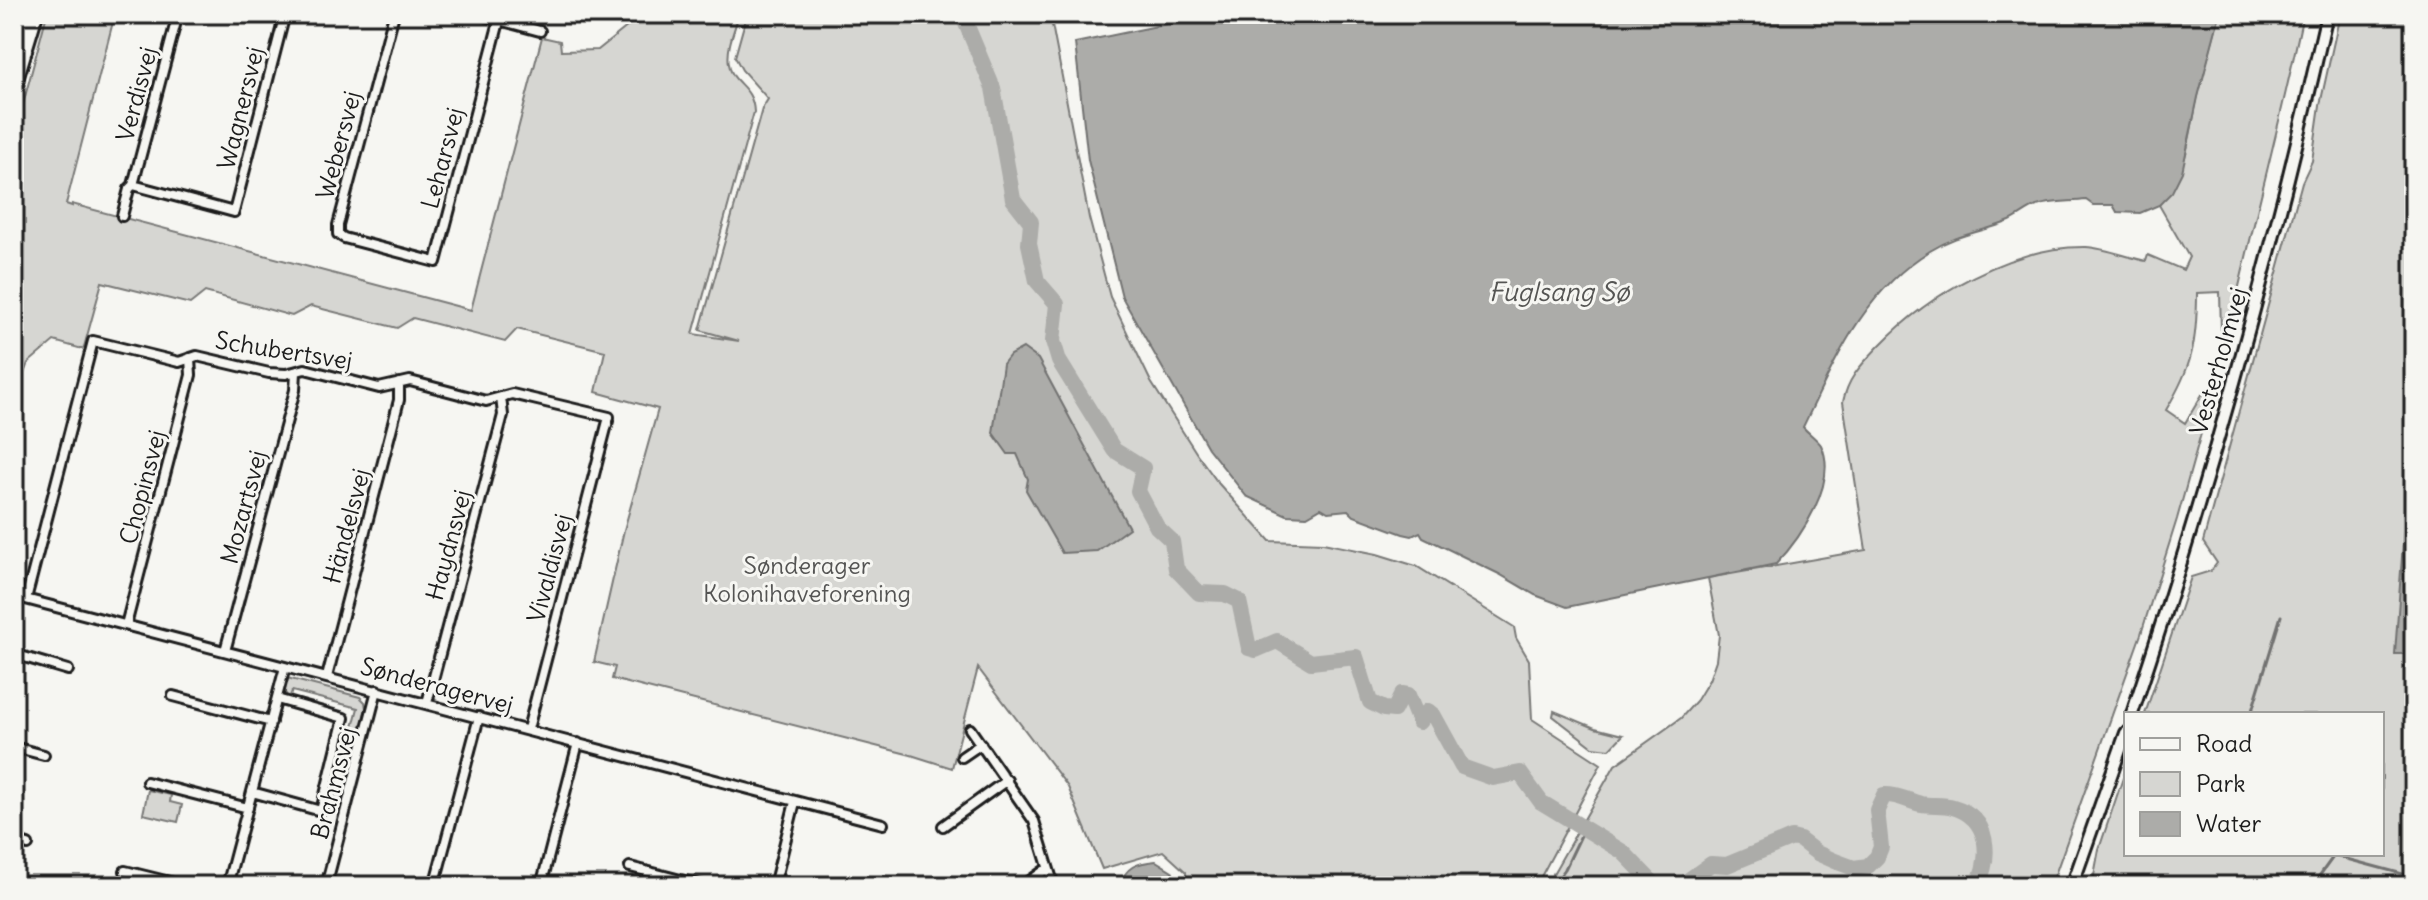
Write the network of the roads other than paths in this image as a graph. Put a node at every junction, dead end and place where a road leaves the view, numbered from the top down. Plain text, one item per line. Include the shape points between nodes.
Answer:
1 (26, 14) edge
2 (37, 14) edge
3 (178, 14) edge
4 (285, 14) edge
5 (394, 14) edge
6 (477, 14) edge
7 (2327, 14) edge
8 (500, 17) edge
9 (540, 31) dead end
10 (18, 76) junction
11 (14, 90) edge
12 (133, 185) junction
13 (122, 216) dead end
14 (390, 249) joint
15 (190, 358) junction
16 (296, 372) junction
17 (399, 383) junction
18 (501, 397) junction
19 (609, 417) joint
20 (14, 596) edge
21 (26, 599) junction
22 (126, 625) junction
23 (225, 651) junction
24 (14, 654) edge
25 (285, 667) junction
26 (68, 670) dead end
27 (327, 677) junction
28 (377, 690) junction
29 (173, 696) dead end
30 (277, 699) junction
31 (427, 703) junction
32 (2133, 712) edge
33 (479, 717) junction
34 (271, 722) junction
35 (528, 729) junction
36 (970, 729) dead end
37 (2124, 739) edge
38 (578, 743) junction
39 (981, 744) junction
40 (14, 747) edge
41 (44, 755) dead end
42 (962, 757) dead end
43 (1007, 780) junction
44 (147, 782) dead end
45 (252, 792) junction
46 (795, 802) junction
47 (248, 808) junction
48 (883, 824) dead end
49 (943, 826) dead end
50 (14, 841) edge
51 (28, 845) dead end
52 (630, 867) dead end
53 (1048, 868) junction
54 (125, 871) dead end
55 (186, 886) edge
56 (227, 886) edge
57 (326, 886) edge
58 (434, 886) edge
59 (541, 886) edge
60 (704, 886) edge
61 (774, 886) edge
62 (1023, 886) edge
63 (1054, 886) edge
64 (2072, 886) edge

1 - 10 street
2 - 10 street
3 - 12 street, Verdisvej
4 - 12 street, Wagnersvej via 234,212
5 - 14 street, Webersvej via 338,225 344,238
6 - 8 street
7 - 32 street, Vesterholmvej via 2272,247 2184,556
8 - 9 street
8 - 14 street, Leharsvej via 436,262
10 - 11 street
12 - 13 street, Verdisvej
15 - 16 street, Schubertsvej via 269,373
15 - 21 street, Schubertsvej via 179,362 93,341
15 - 22 street, Chopinsvej via 191,375
16 - 17 street, Schubertsvej via 305,369 379,388
16 - 23 street, Mozartsvej
17 - 18 street, Schubertsvej via 410,381 486,401
17 - 27 street, Händelsvej via 399,400
18 - 19 street, Schubertsvej via 512,394
18 - 31 street, Haydnsvej via 503,415
19 - 35 street, Vivaldisvej
20 - 21 street, Sønderagervej
21 - 22 street, Sønderagervej
22 - 23 street, Sønderagervej
23 - 25 street, Sønderagervej
24 - 26 street
25 - 27 street, Sønderagervej
25 - 30 street
27 - 28 street, Sønderagervej
28 - 31 street, Sønderagervej
28 - 57 street, Brahmsvej
29 - 34 street
30 - 34 street
30 - 45 street via 344,718 321,811
31 - 33 street, Sønderagervej
33 - 35 street, Sønderagervej
33 - 58 street
34 - 45 street
35 - 38 street, Sønderagervej
36 - 39 street
37 - 64 street
38 - 46 street, Sønderagervej
38 - 59 street
39 - 42 street
39 - 43 street
40 - 41 street
43 - 49 street
43 - 53 street via 1034,821
44 - 47 street
45 - 47 street
46 - 48 street, Sønderagervej
46 - 61 street
47 - 56 street
50 - 51 street
52 - 60 street
53 - 62 street
53 - 63 street
54 - 55 street

